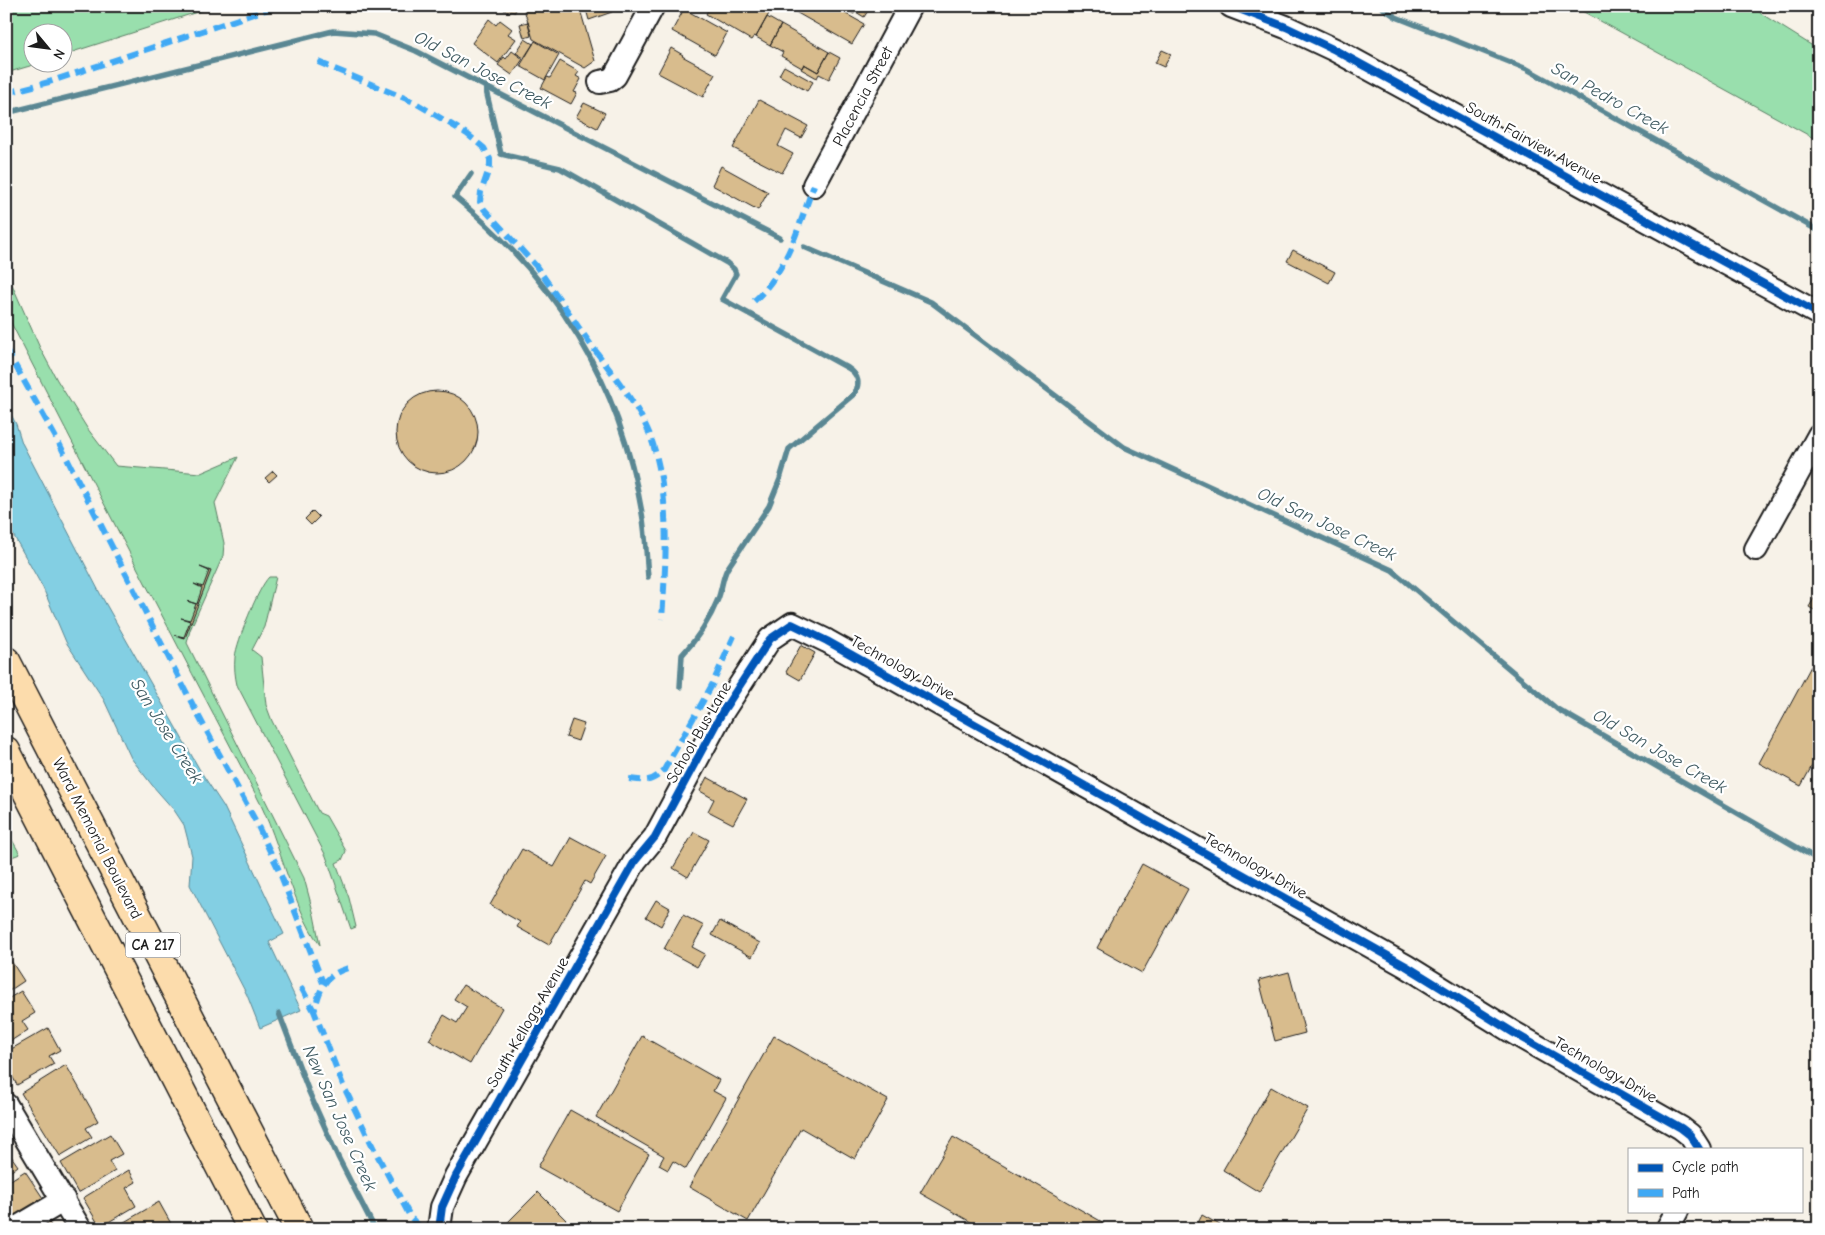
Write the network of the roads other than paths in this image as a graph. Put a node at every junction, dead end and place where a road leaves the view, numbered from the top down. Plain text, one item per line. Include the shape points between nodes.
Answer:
1 (653, 6) edge
2 (910, 6) edge
3 (1231, 6) edge
4 (600, 82) dead end
5 (814, 185) dead end
6 (1819, 314) edge
7 (1819, 434) edge
8 (1756, 549) dead end
9 (792, 624) joint
10 (6, 661) edge
11 (6, 750) edge
12 (655, 837) joint
13 (6, 1105) edge
14 (1698, 1147) edge
15 (64, 1200) junction
16 (1676, 1212) edge
17 (15, 1229) edge
18 (80, 1229) edge
19 (252, 1229) edge
20 (299, 1229) edge
21 (439, 1229) edge
22 (1667, 1229) edge

1 - 4 street via 615,76
2 - 5 street, Placencia Street
3 - 6 street, South Fairview Avenue via 1335,50
7 - 8 street
9 - 12 street, School Bus Lane via 770,639 723,711
9 - 14 street, Technology Drive via 1406,966 1681,1128 1690,1134
10 - 20 highway, Ward Memorial Boulevard / CA 217
11 - 19 highway, CA 217
12 - 21 street, South Kellogg Avenue via 635,861 456,1176 442,1207
13 - 15 street
15 - 17 street
15 - 18 street
16 - 22 street

